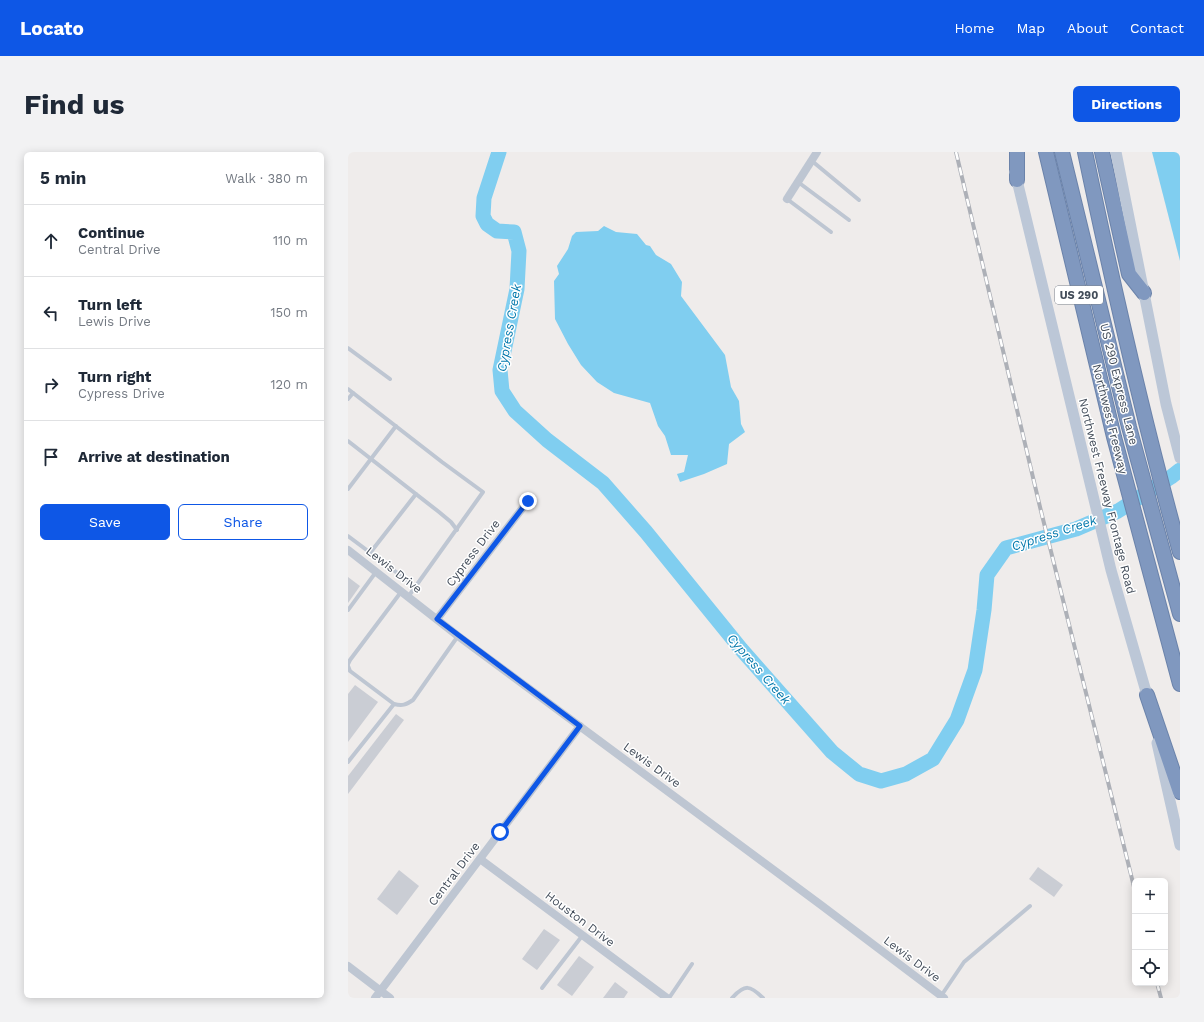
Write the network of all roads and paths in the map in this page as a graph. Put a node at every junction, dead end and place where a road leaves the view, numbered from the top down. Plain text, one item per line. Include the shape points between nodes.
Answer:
1 (817, 152) edge
2 (1011, 152) edge
3 (1017, 152) edge
4 (1046, 152) edge
5 (1062, 152) edge
6 (1085, 152) edge
7 (1102, 152) edge
8 (1116, 152) edge
9 (811, 160) junction
10 (1017, 180) junction
11 (798, 182) junction
12 (787, 199) joint
13 (859, 200) dead end
14 (849, 220) dead end
15 (832, 232) dead end
16 (1144, 292) junction
17 (348, 348) edge
18 (390, 379) dead end
19 (348, 389) edge
20 (353, 393) junction
21 (348, 399) edge
22 (396, 426) junction
23 (348, 441) edge
24 (371, 458) junction
25 (1180, 458) edge
26 (348, 488) edge
27 (416, 494) junction
28 (528, 501) dead end
29 (457, 530) junction
30 (348, 536) edge
31 (348, 550) edge
32 (1180, 552) edge
33 (370, 553) junction
34 (377, 572) junction
35 (416, 587) junction
36 (405, 594) junction
37 (348, 610) edge
38 (1180, 614) edge
39 (437, 619) junction
40 (458, 636) junction
41 (348, 665) edge
42 (349, 673) edge
43 (1180, 684) edge
44 (1147, 695) junction
45 (394, 704) junction
46 (580, 726) junction
47 (348, 762) edge
48 (1180, 792) edge
49 (1180, 845) edge
50 (480, 859) junction
51 (1030, 906) dead end
52 (583, 935) junction
53 (692, 964) dead end
54 (348, 966) edge
55 (542, 988) dead end
56 (381, 991) junction
57 (942, 997) edge
58 (375, 998) edge
59 (390, 998) edge
60 (668, 998) edge
61 (732, 998) edge
62 (763, 998) edge

1 - 9 street
2 - 10 main road, Northwest Freeway Frontage Road
3 - 10 highway
4 - 43 highway, Northwest Freeway / US 290 via 1114,437
5 - 38 highway, US 290 Express Lane via 1129,427
6 - 32 highway, US 290 via 1110,272
7 - 16 highway via 1129,274
8 - 16 main road
9 - 11 street
9 - 13 lane
10 - 44 main road, Northwest Freeway Frontage Road via 1111,570
11 - 12 street
11 - 14 lane
12 - 15 lane
16 - 25 main road via 1166,404
17 - 18 lane
19 - 20 lane
20 - 21 lane
20 - 22 lane
22 - 24 lane
22 - 29 lane via 483,492
23 - 24 lane
24 - 26 lane
24 - 27 lane
27 - 29 lane via 451,522
27 - 33 lane
28 - 39 street, Cypress Drive
29 - 35 lane
30 - 33 lane
31 - 34 street, Lewis Drive
33 - 35 lane
34 - 36 street, Lewis Drive
34 - 37 lane
35 - 36 lane
36 - 39 street, Lewis Drive
36 - 41 lane
39 - 40 street, Lewis Drive
40 - 45 lane via 413,700 402,706
40 - 46 street, Lewis Drive
41 - 42 lane
42 - 45 lane
44 - 48 highway
44 - 49 main road, Northwest Freeway Frontage Road
45 - 47 lane
46 - 50 street, Central Drive
46 - 57 street, Lewis Drive
50 - 52 street, Houston Drive
50 - 56 street, Central Drive
51 - 57 lane via 964,962
52 - 55 lane
52 - 60 street, Houston Drive
53 - 60 lane
54 - 56 street
56 - 58 street, Central Drive
56 - 59 street
61 - 62 lane via 744,987 758,992

